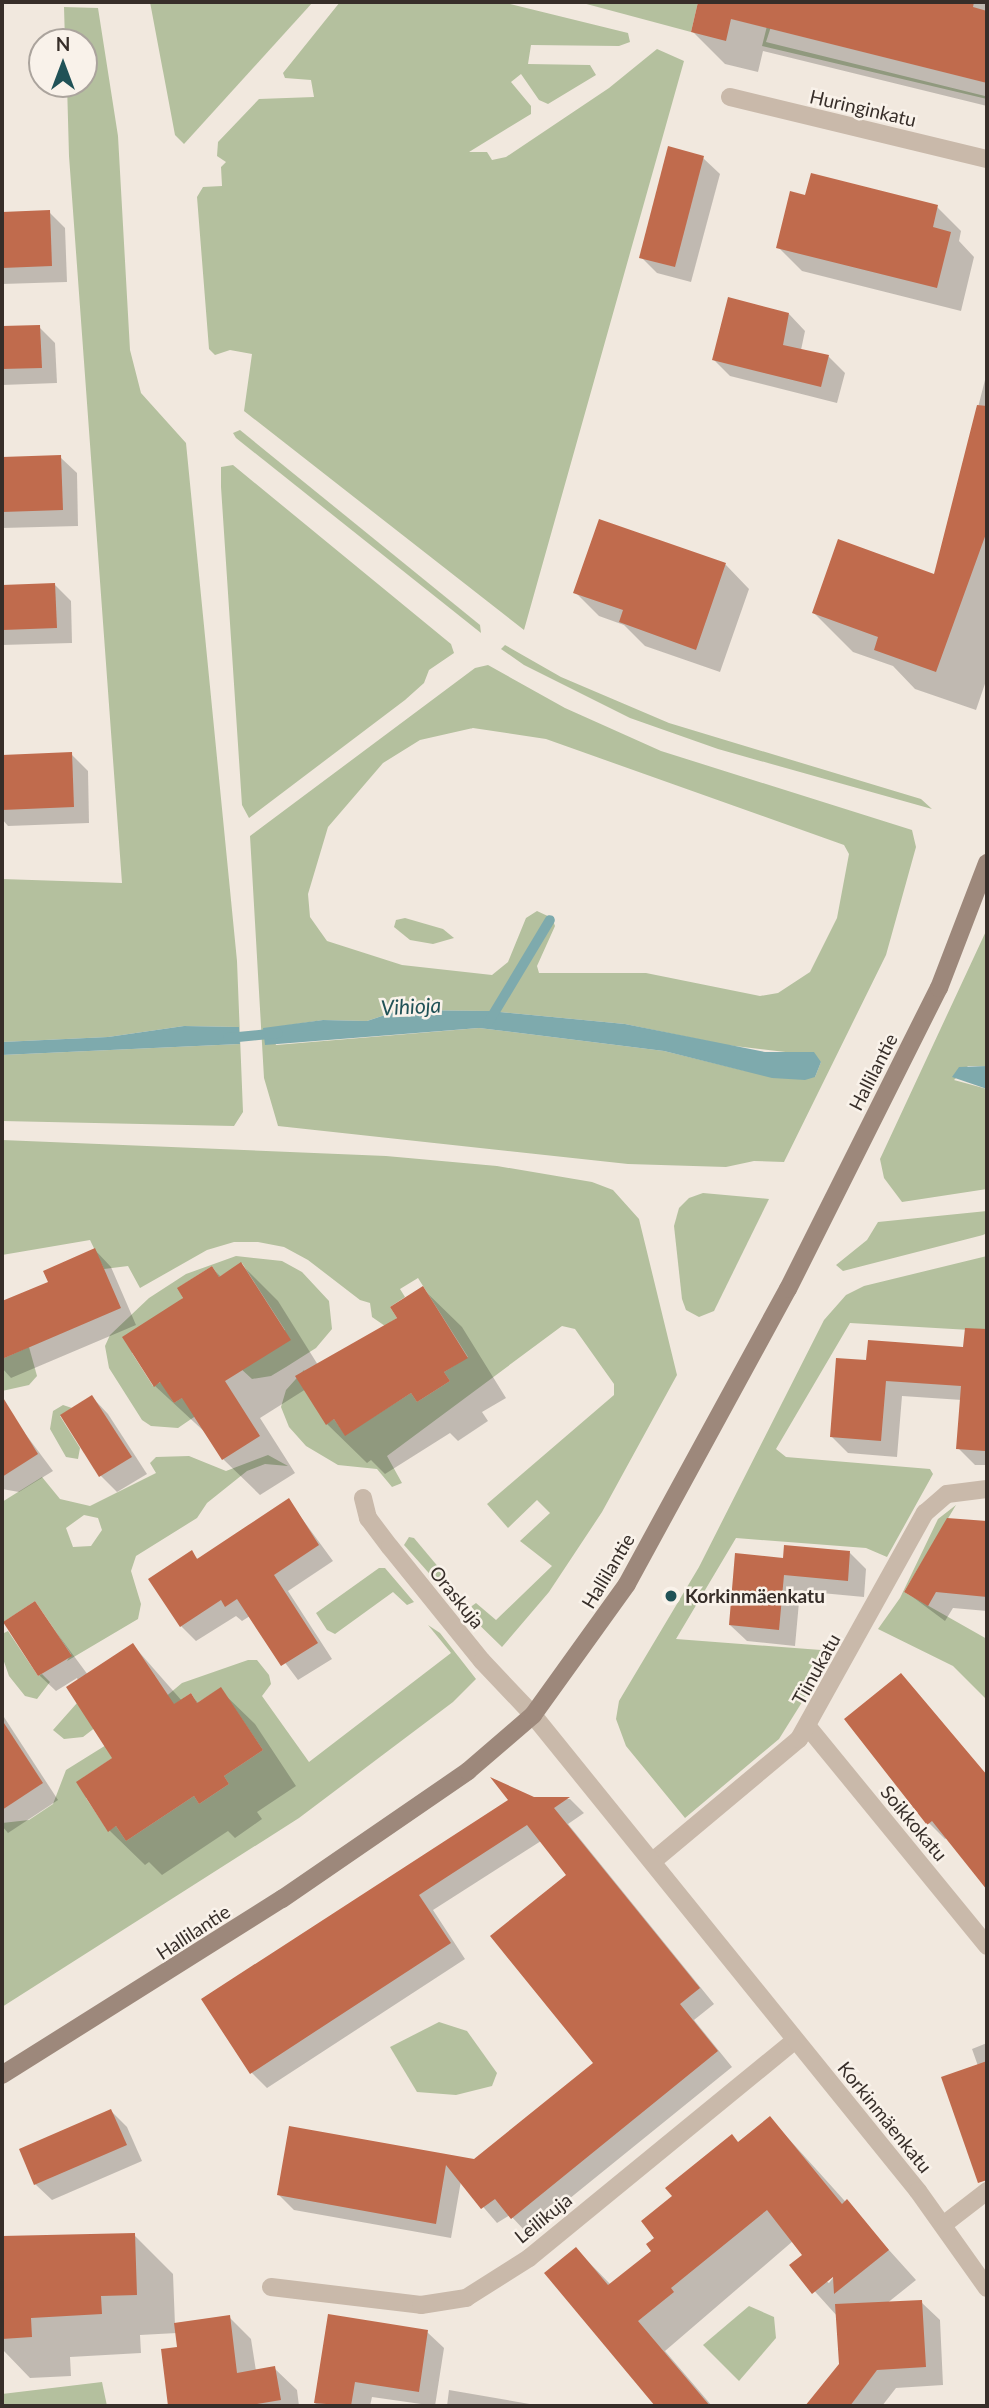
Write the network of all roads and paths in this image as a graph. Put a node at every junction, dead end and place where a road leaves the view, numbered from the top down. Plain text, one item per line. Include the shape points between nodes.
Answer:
1 (730, 97) dead end
2 (987, 159) edge
3 (987, 863) edge
4 (987, 1489) edge
5 (363, 1498) dead end
6 (534, 1715) junction
7 (808, 1727) junction
8 (653, 1861) junction
9 (987, 1945) edge
10 (795, 2040) junction
11 (2, 2075) edge
12 (987, 2191) edge
13 (943, 2225) junction
14 (271, 2287) dead end
15 (987, 2288) edge

1 - 2 street, Huringinkatu
3 - 6 main road, Hallilantie via 939,988 788,1289 627,1584
4 - 7 street, Tiinukatu via 947,1494 925,1513
5 - 6 street, Oraskuja via 368,1518 390,1547 482,1661
6 - 8 street, Korkinmäenkatu
6 - 11 main road, Hallilantie via 468,1771 282,1899
7 - 8 street, Tiinukatu via 779,1760
7 - 9 street, Soikkokatu
8 - 10 street, Korkinmäenkatu
10 - 13 street, Korkinmäenkatu
10 - 14 street, Leilikuja via 529,2258 466,2298 421,2305
12 - 13 street
13 - 15 street, Korkinmäenkatu

